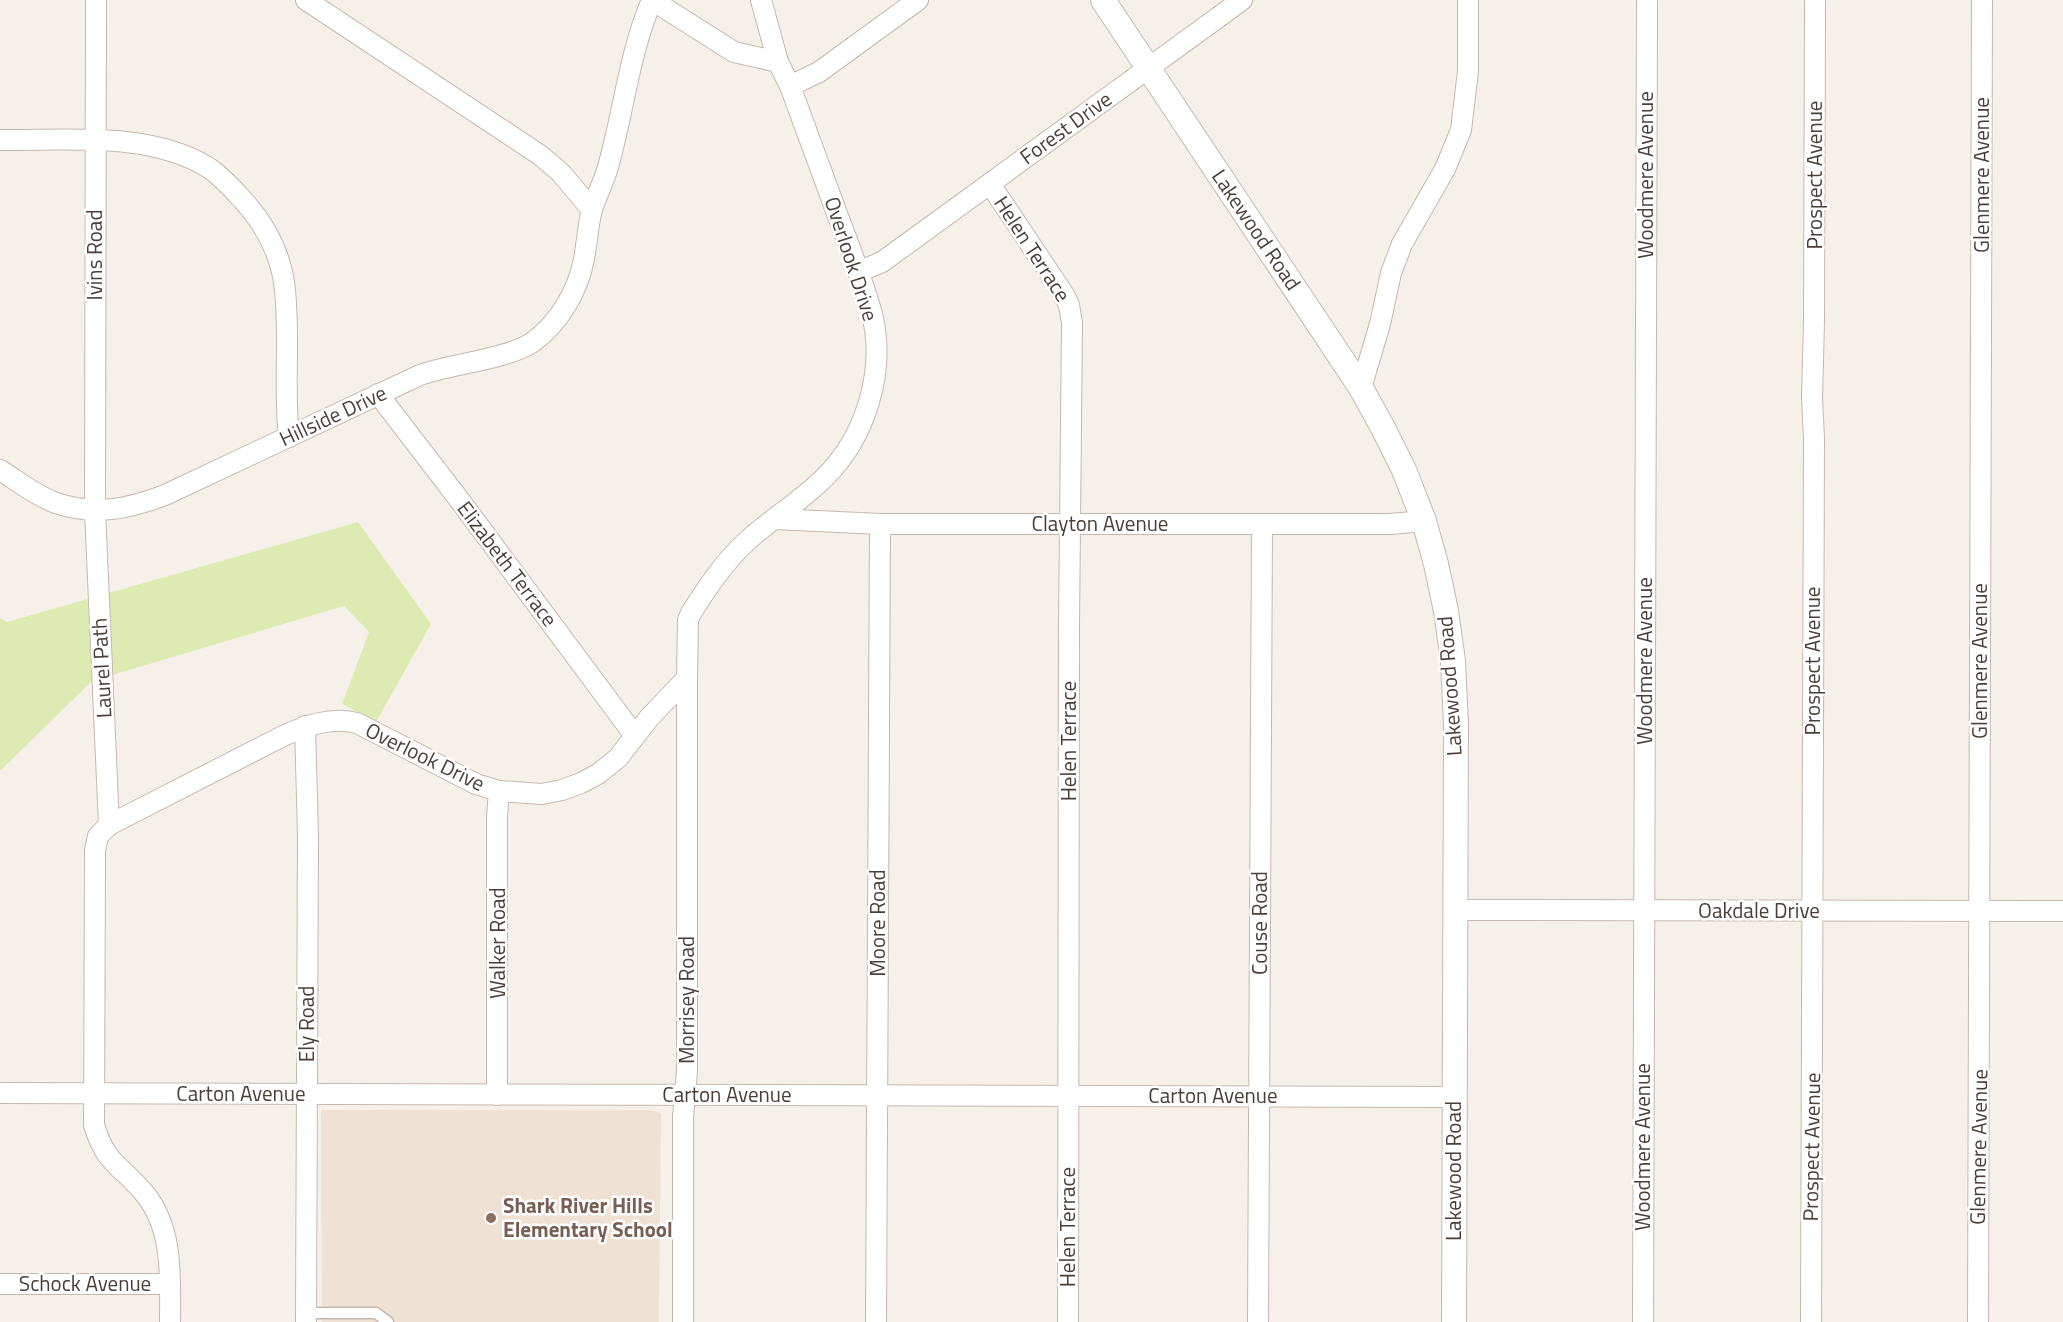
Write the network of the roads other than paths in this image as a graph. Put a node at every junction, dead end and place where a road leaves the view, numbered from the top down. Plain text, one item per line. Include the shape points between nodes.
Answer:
1 (96, 0) edge
2 (306, 0) edge
3 (652, 0) edge
4 (761, 0) edge
5 (918, 0) edge
6 (1103, 0) edge
7 (1242, 0) edge
8 (1467, 0) edge
9 (1647, 0) edge
10 (1815, 0) edge
11 (1982, 0) edge
12 (778, 62) junction
13 (1148, 69) junction
14 (790, 86) junction
15 (0, 141) edge
16 (96, 141) junction
17 (990, 184) junction
18 (592, 210) junction
19 (858, 272) junction
20 (1361, 388) junction
21 (378, 394) junction
22 (289, 436) junction
23 (0, 470) edge
24 (95, 511) junction
25 (775, 519) junction
26 (1424, 521) junction
27 (880, 524) junction
28 (1070, 524) junction
29 (1262, 524) junction
30 (687, 678) junction
31 (305, 726) junction
32 (635, 736) junction
33 (499, 791) junction
34 (109, 825) junction
35 (1455, 910) junction
36 (1644, 910) junction
37 (1812, 911) junction
38 (1980, 911) junction
39 (2063, 911) edge
40 (0, 1093) edge
41 (94, 1094) junction
42 (306, 1095) junction
43 (497, 1095) junction
44 (685, 1095) junction
45 (878, 1095) junction
46 (1068, 1096) junction
47 (1259, 1096) junction
48 (1455, 1097) junction
49 (0, 1284) edge
50 (170, 1284) junction
51 (306, 1317) edge
52 (170, 1322) edge
53 (388, 1322) edge
54 (683, 1322) edge
55 (876, 1322) edge
56 (1068, 1322) edge
57 (1258, 1322) edge
58 (1454, 1322) edge
59 (1643, 1322) edge
60 (1810, 1322) edge
61 (1978, 1322) edge

1 - 16 street, Ivins Road
2 - 18 street via 540,155
3 - 12 street via 734,52
3 - 18 street, Hillside Drive via 640,27 608,167
4 - 12 street, Overlook Drive
5 - 14 street via 819,72
6 - 13 street, Lakewood Road
7 - 13 street, Forest Drive
8 - 20 street via 1468,71 1461,130 1445,169 1401,244
9 - 36 street, Woodmere Avenue
10 - 37 street, Prospect Avenue
11 - 38 street, Glenmere Avenue
12 - 14 street, Overlook Drive
13 - 17 street, Forest Drive
13 - 20 street, Lakewood Road
14 - 19 street, Overlook Drive
15 - 16 street
16 - 22 street via 144,143 191,158 226,181 261,223 277,253 284,284
16 - 24 street, Ivins Road
17 - 19 street, Forest Drive via 882,262
17 - 28 street, Helen Terrace via 1070,305
18 - 21 street, Hillside Drive via 578,282 567,304 532,342 511,352 439,368
19 - 25 street, Overlook Drive via 876,338 876,370 860,429 825,478
20 - 26 street, Lakewood Road via 1404,470
21 - 22 street, Hillside Drive
21 - 32 street, Elizabeth Terrace
22 - 24 street, Hillside Drive via 165,495 128,508
23 - 24 street, Hillside Drive via 56,503
24 - 34 street, Laurel Path
25 - 27 street, Clayton Avenue
25 - 30 street, Overlook Drive via 746,542 716,575 691,613
26 - 29 street, Clayton Avenue
26 - 35 street, Lakewood Road via 1446,611 1452,661 1456,725
27 - 28 street, Clayton Avenue
27 - 45 street, Moore Road
28 - 29 street, Clayton Avenue
28 - 46 street, Helen Terrace
29 - 47 street, Couse Road
30 - 32 street, Overlook Drive
30 - 44 street, Morrisey Road
31 - 33 street, Overlook Drive via 322,722 357,723 476,784
31 - 34 street, Overlook Drive
31 - 42 street, Ely Road
32 - 33 street, Overlook Drive via 618,758 581,783 542,794
33 - 43 street, Walker Road
34 - 41 street via 98,836 94,850
35 - 36 street, Oakdale Drive
35 - 48 street, Lakewood Road
36 - 37 street, Oakdale Drive
36 - 59 street, Woodmere Avenue
37 - 38 street, Oakdale Drive
37 - 60 street, Prospect Avenue
38 - 39 street, Oakdale Drive
38 - 61 street, Glenmere Avenue
40 - 41 street, Carton Avenue
41 - 42 street, Carton Avenue
41 - 50 street via 94,1125 105,1153 144,1193 165,1234
42 - 43 street, Carton Avenue
42 - 51 street, Ely Road
43 - 44 street, Carton Avenue
44 - 45 street, Carton Avenue
44 - 54 street, Morrisey Road
45 - 46 street, Carton Avenue
45 - 55 street, Moore Road
46 - 47 street, Carton Avenue
46 - 56 street, Helen Terrace
47 - 48 street, Carton Avenue
47 - 57 street, Couse Road
48 - 58 street, Lakewood Road
49 - 50 street, Schock Avenue
50 - 52 street
51 - 53 lane via 376,1313

